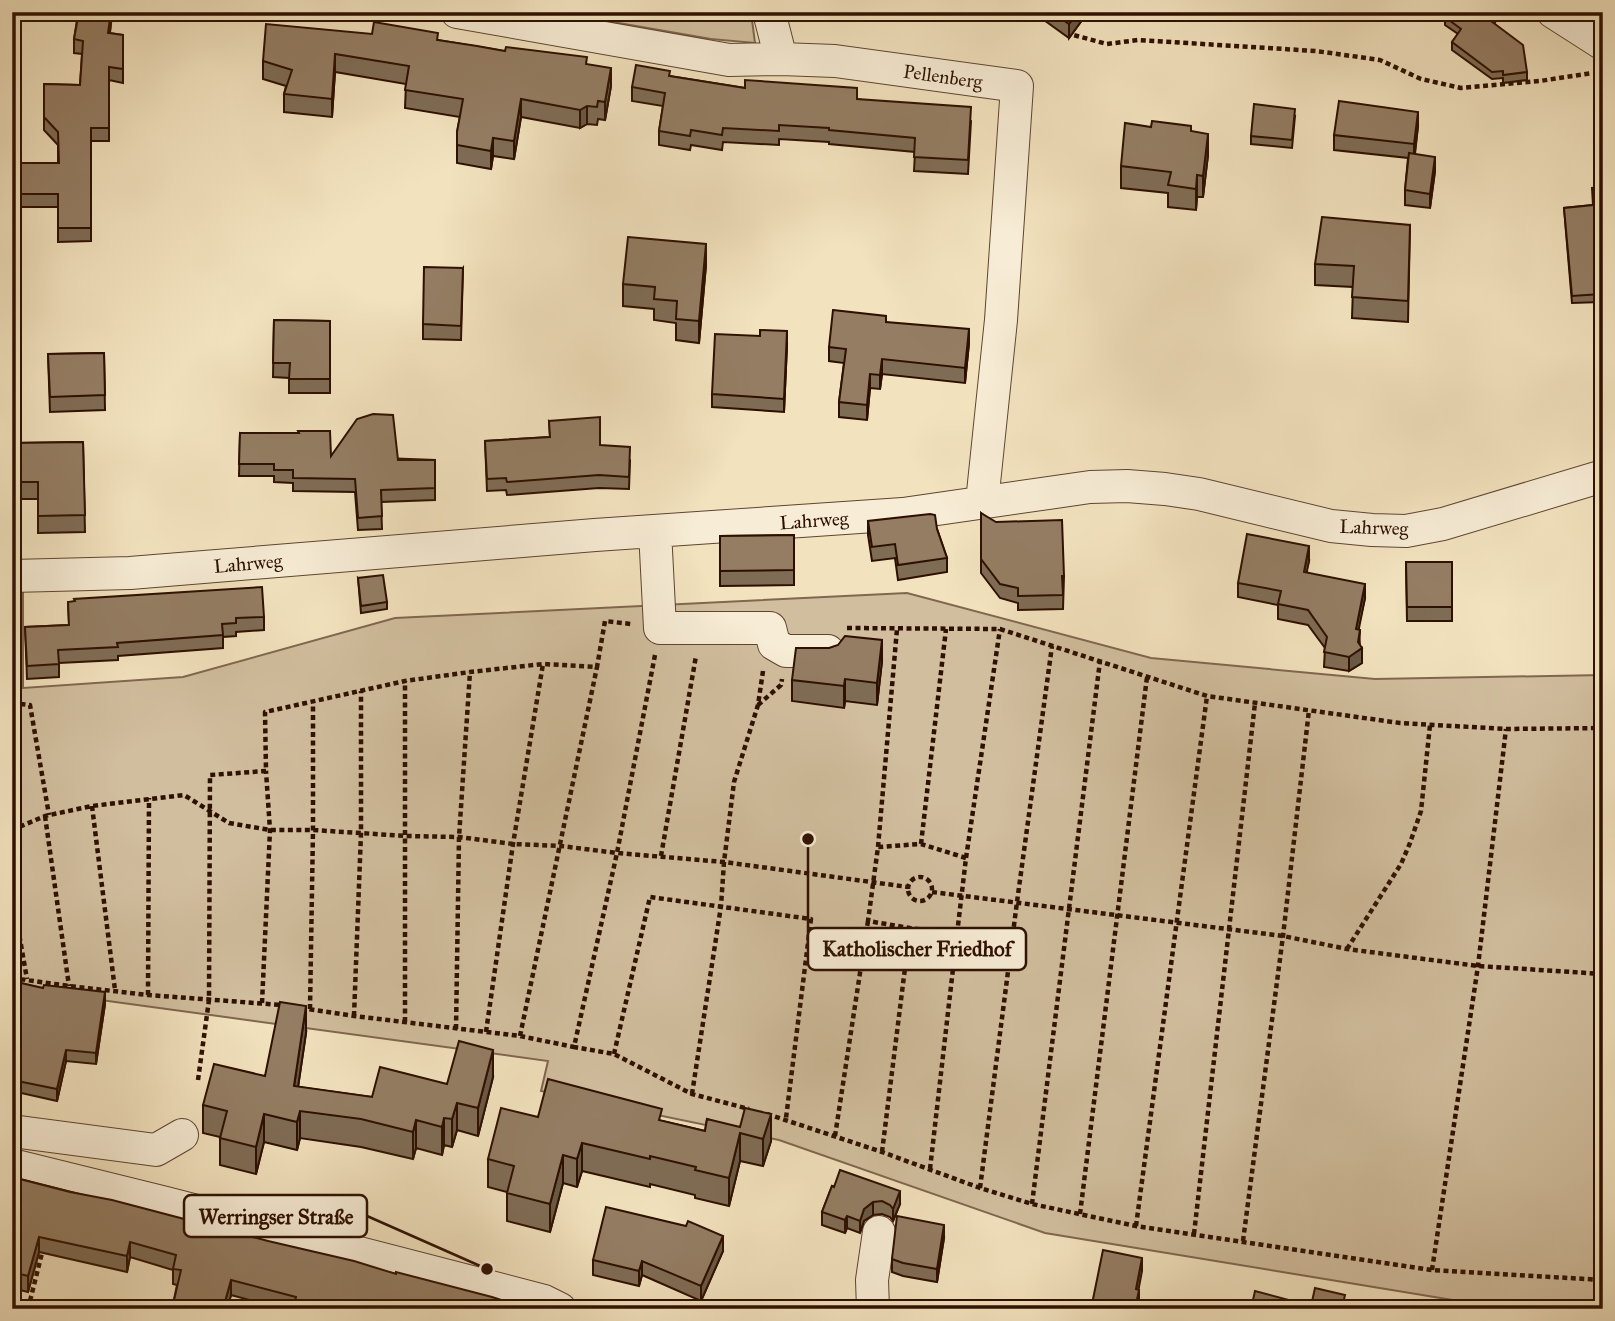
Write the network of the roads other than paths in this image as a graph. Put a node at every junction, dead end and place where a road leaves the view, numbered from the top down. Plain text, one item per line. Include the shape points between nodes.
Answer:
1 (457, 12) edge
2 (769, 12) edge
3 (1553, 12) edge
4 (1603, 44) edge
5 (781, 59) junction
6 (1603, 476) edge
7 (982, 502) junction
8 (655, 531) junction
9 (12, 576) edge
10 (837, 639) road end
11 (12, 1131) edge
12 (182, 1135) dead end
13 (12, 1165) edge
14 (880, 1232) dead end
15 (560, 1309) edge
16 (873, 1309) edge

1 - 5 street, Pellenberg via 729,60
2 - 5 street
3 - 4 street
5 - 7 street, Pellenberg via 835,61 1017,86 1001,320
6 - 7 street, Lahrweg via 1406,531 1331,526 1199,494 1127,486
7 - 8 street, Lahrweg via 903,514
8 - 9 street, Lahrweg via 130,573
8 - 10 street via 660,628 770,628 774,644 786,651
11 - 12 street via 156,1150
13 - 15 street via 544,1301
14 - 16 street via 872,1280

